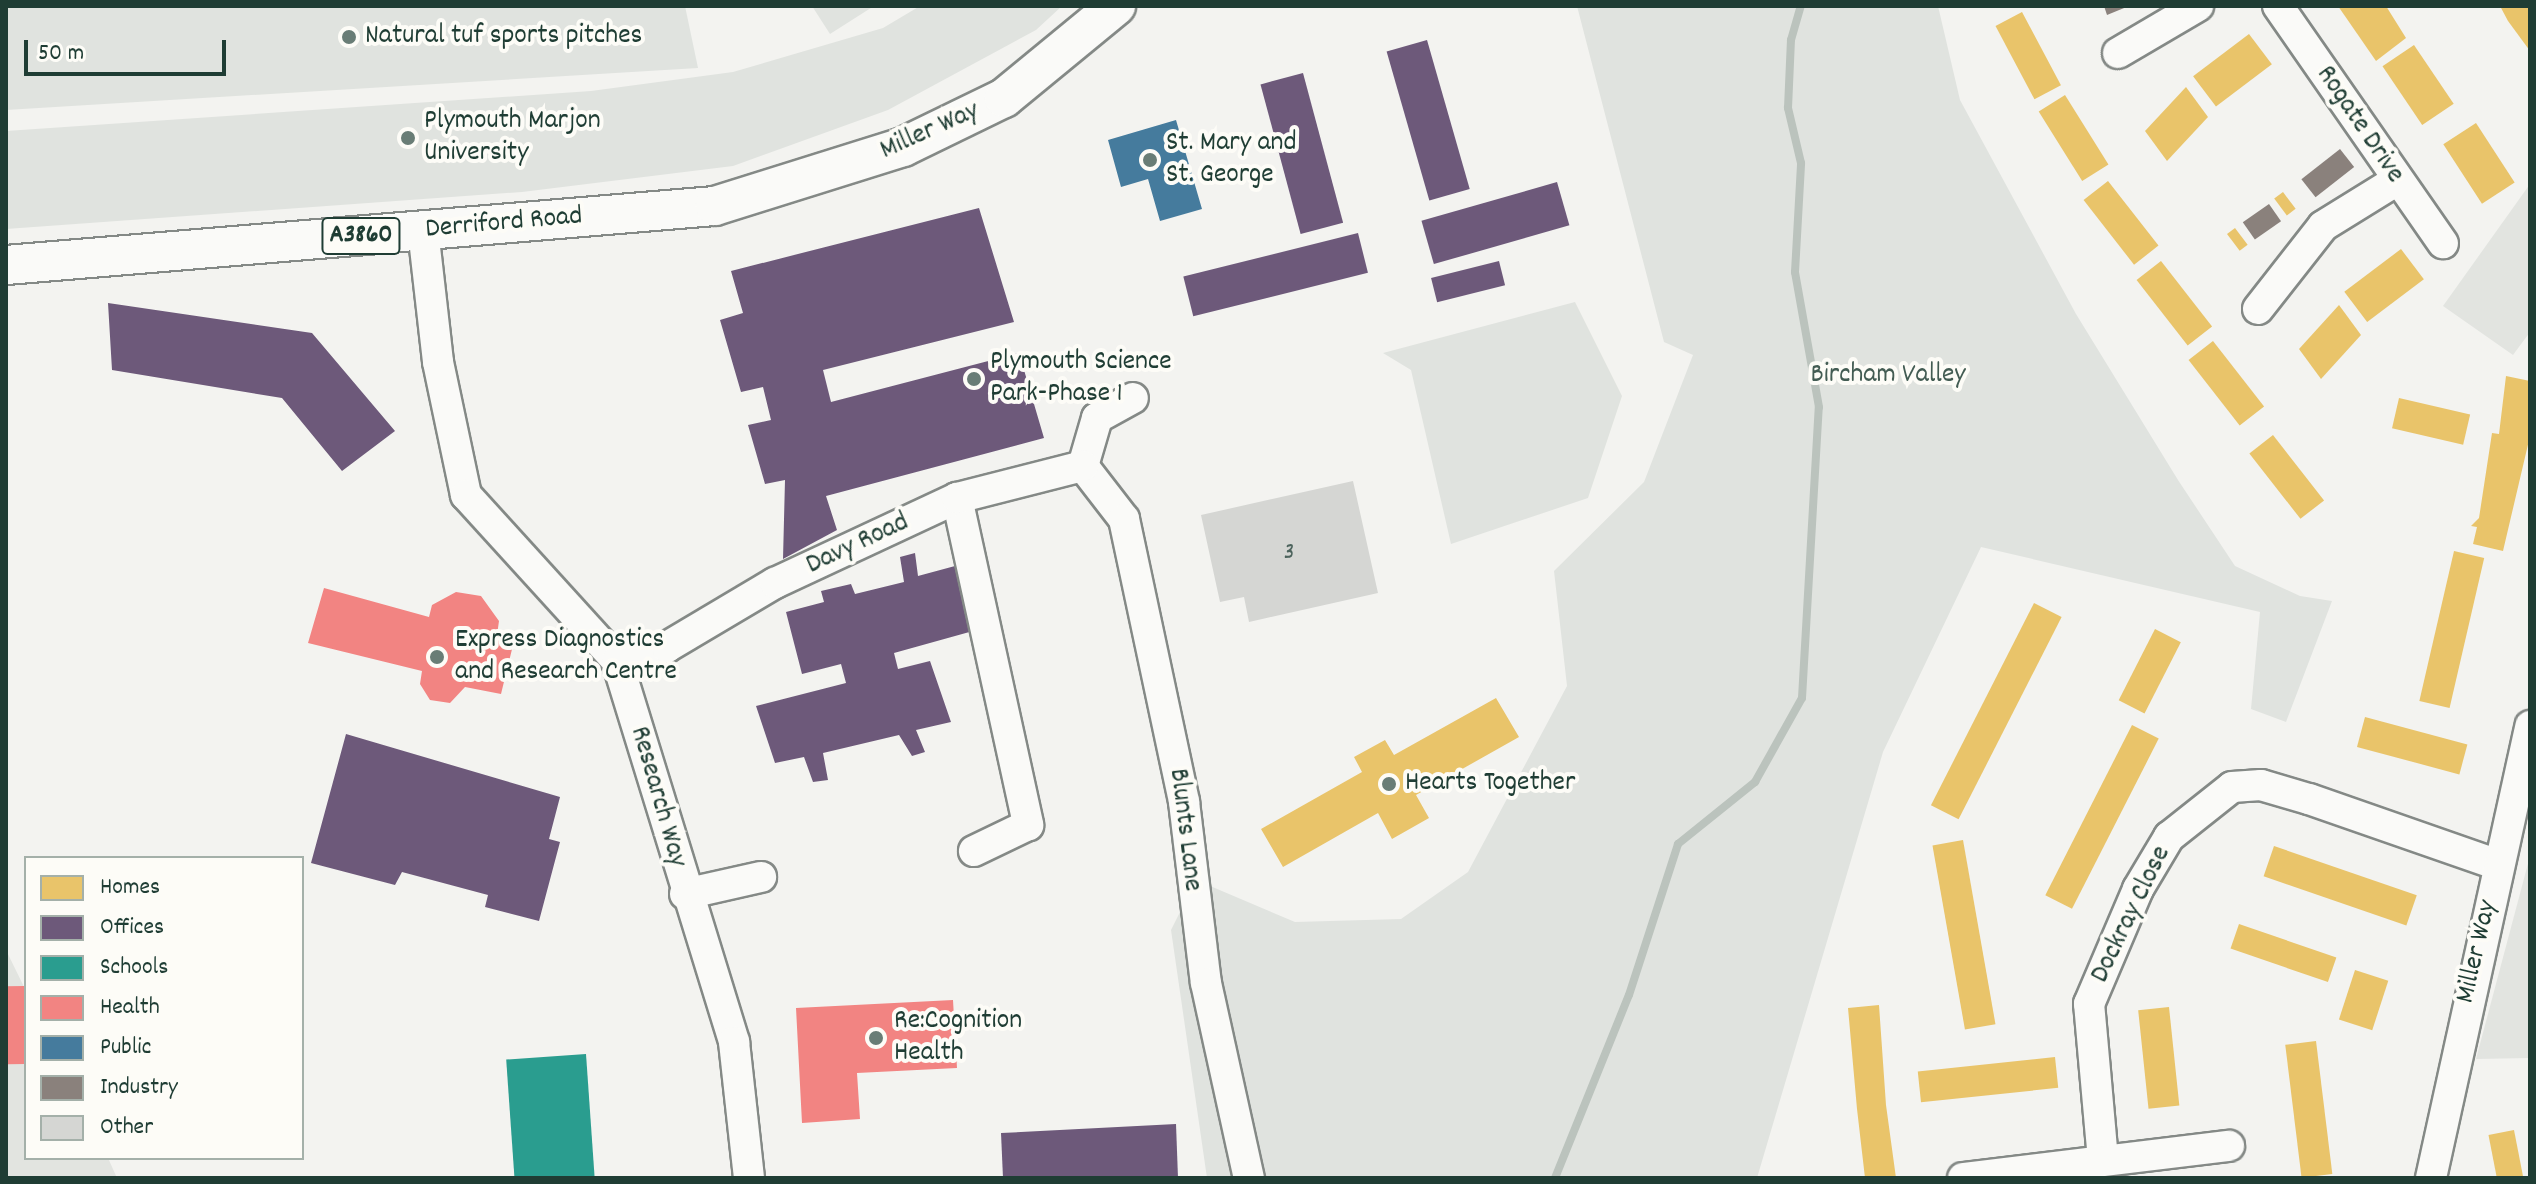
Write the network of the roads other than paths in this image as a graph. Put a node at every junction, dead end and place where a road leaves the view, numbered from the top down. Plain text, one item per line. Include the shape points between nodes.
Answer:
1 (1116, 6) edge
2 (2198, 6) edge
3 (2278, 6) edge
4 (2118, 53) dead end
5 (2396, 181) junction
6 (715, 206) joint
7 (423, 230) junction
8 (2443, 243) dead end
9 (6, 265) edge
10 (2258, 309) dead end
11 (1133, 398) dead end
12 (1093, 476) junction
13 (957, 498) junction
14 (617, 661) junction
15 (2530, 726) edge
16 (974, 851) dead end
17 (2499, 865) junction
18 (761, 877) dead end
19 (685, 894) junction
20 (2229, 1146) dead end
21 (2103, 1160) junction
22 (749, 1178) edge
23 (1249, 1178) edge
24 (1963, 1178) edge
25 (2431, 1178) edge

1 - 6 main road, Miller Way / A3860 via 1004,98 903,147
2 - 4 street
3 - 5 street, Rogate Drive
5 - 8 street, Rogate Drive
5 - 10 street via 2323,226
6 - 7 main road, Derriford Road / A3860
7 - 9 main road, Derriford Road / A3860
7 - 14 street, Research Way via 438,362 466,495
11 - 12 street via 1097,418
12 - 13 street, Davy Road
12 - 23 street, Blunts Lane via 1124,519 1184,802 1206,983
13 - 14 street, Davy Road via 775,583 667,647
13 - 16 street via 1028,825
14 - 19 street, Research Way
15 - 17 street, Miller Way
17 - 21 street, Dockray Close via 2297,795 2261,785 2232,787 2169,837 2138,889 2089,1004
17 - 25 street, Miller Way
18 - 19 street
19 - 22 street, Research Way via 734,1042
20 - 21 street
21 - 24 street

